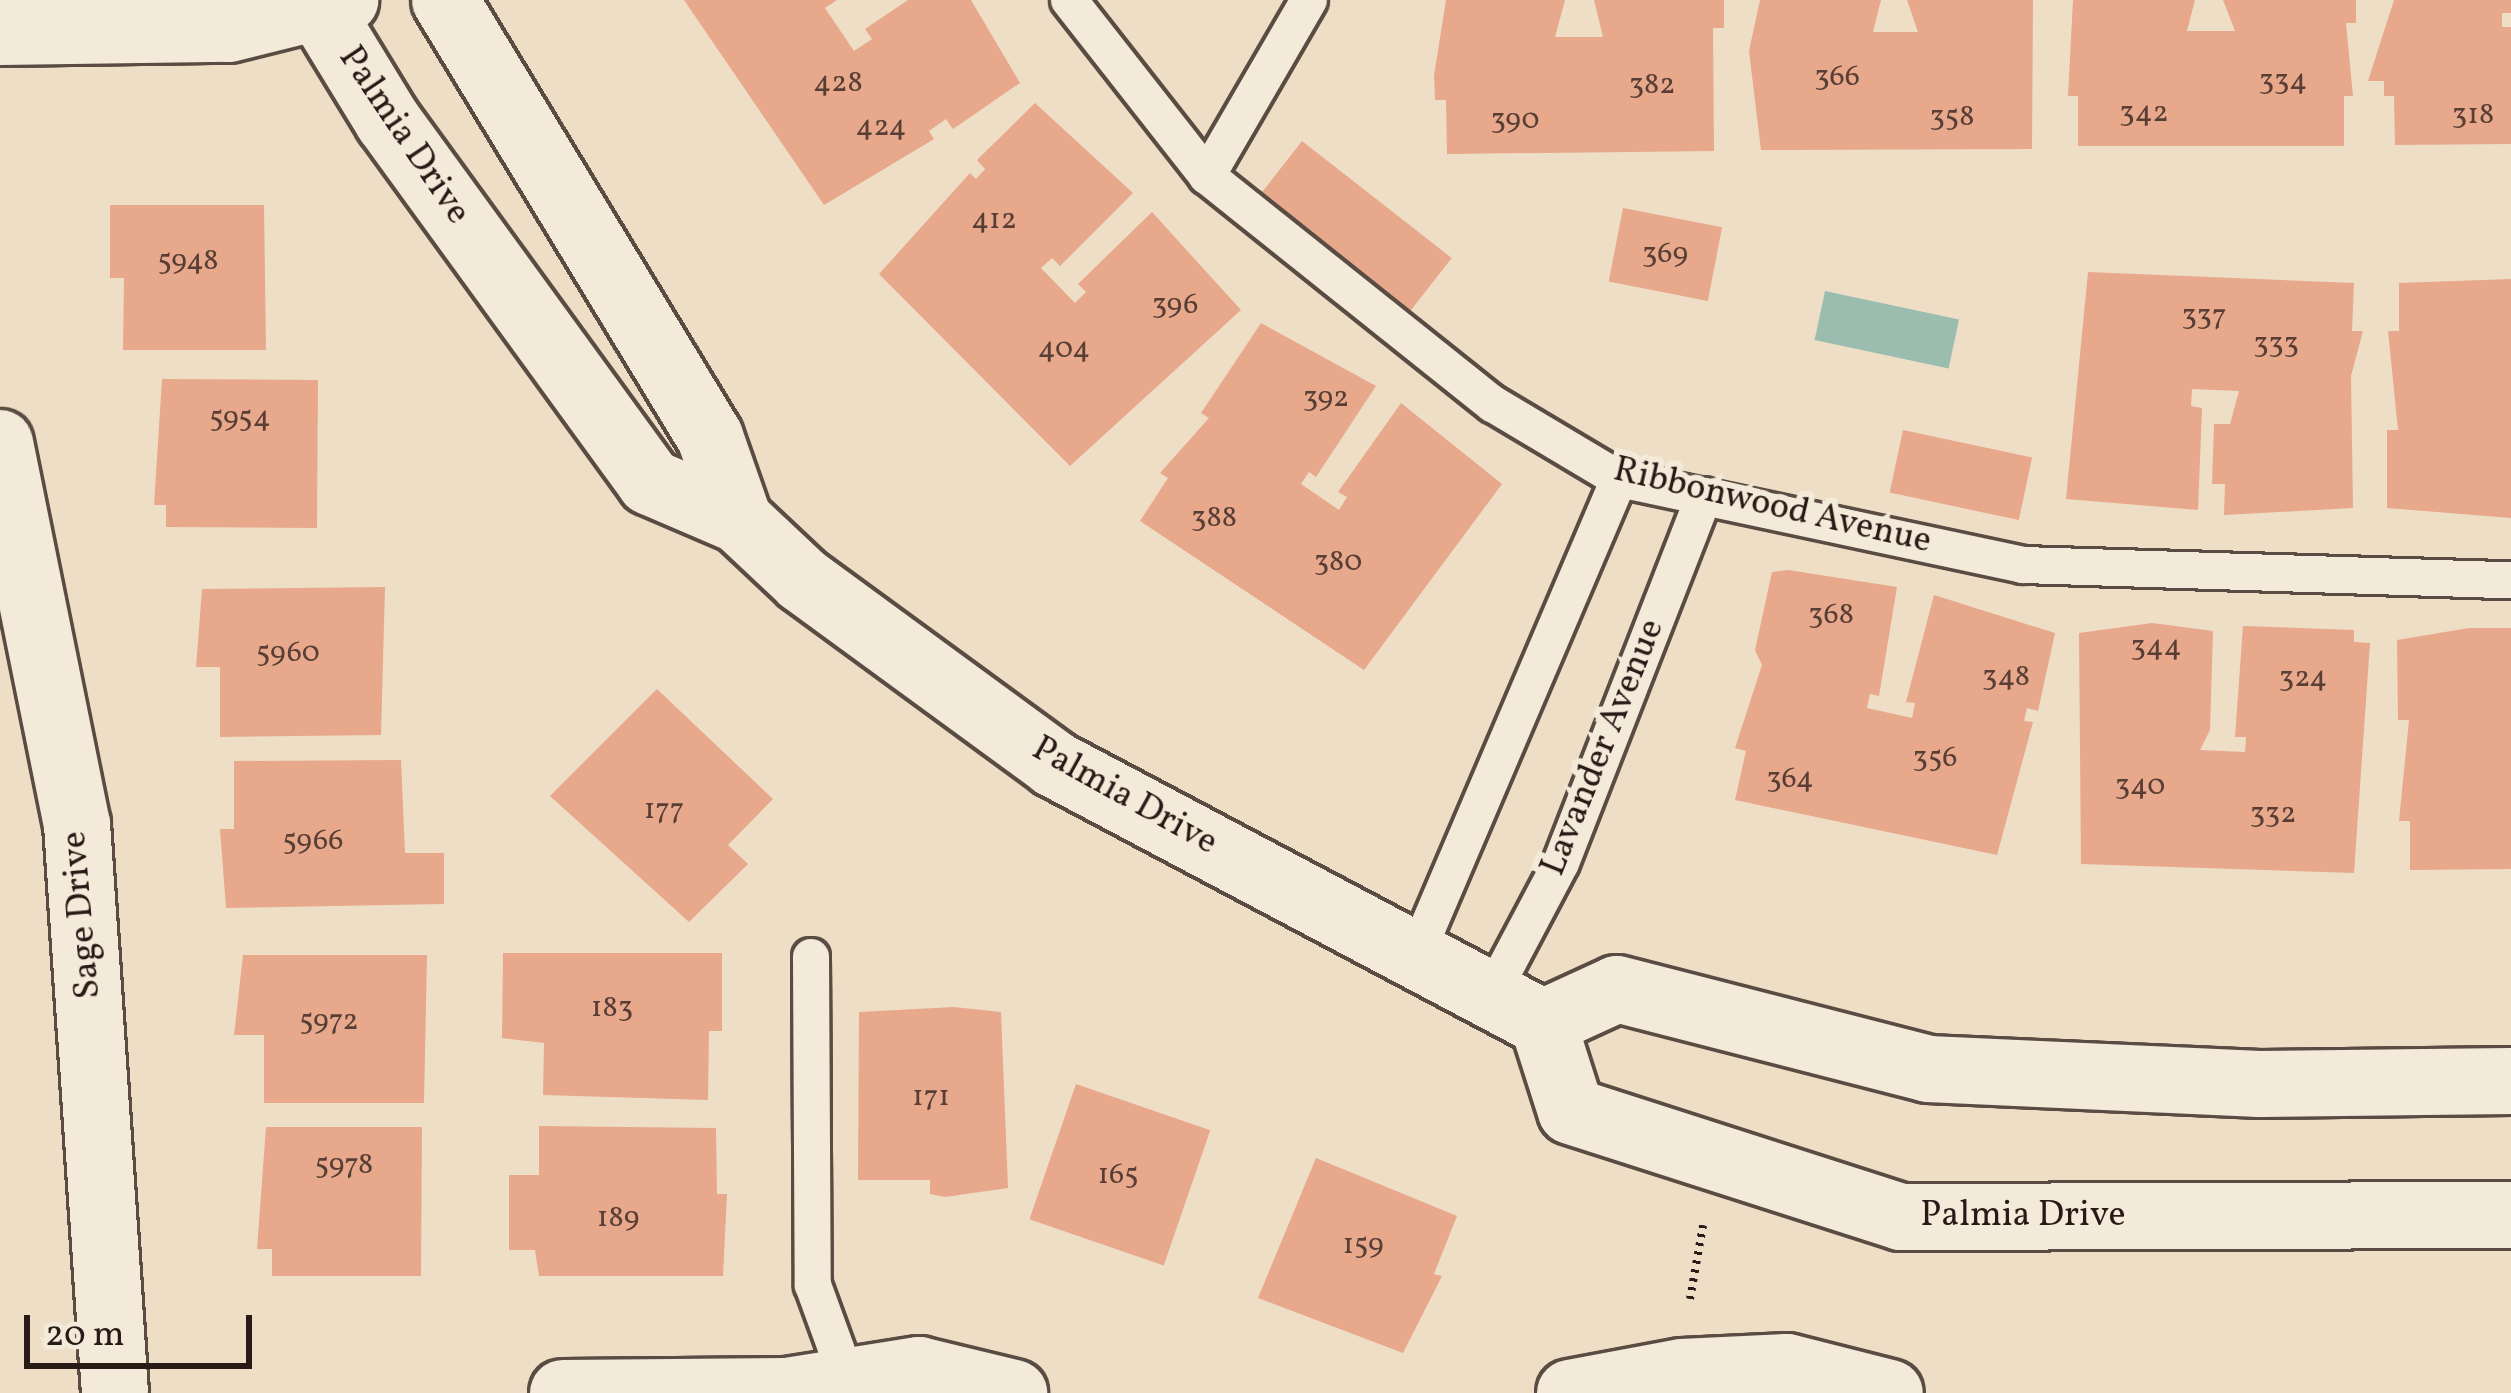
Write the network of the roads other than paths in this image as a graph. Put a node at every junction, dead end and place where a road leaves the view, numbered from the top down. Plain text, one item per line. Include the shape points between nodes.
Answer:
1 (445, 0) edge
2 (1069, 0) edge
3 (1309, 0) edge
4 (326, 3) edge
5 (0, 32) edge
6 (1207, 176) junction
7 (0, 443) edge
8 (1619, 479) junction
9 (1704, 496) junction
10 (739, 520) junction
11 (2511, 580) edge
12 (1416, 955) junction
13 (812, 957) dead end
14 (1517, 1009) junction
15 (2511, 1082) edge
16 (2511, 1215) edge
17 (848, 1381) junction
18 (115, 1393) edge
19 (562, 1393) edge
20 (1014, 1393) edge
21 (1570, 1393) edge
22 (1890, 1393) edge

1 - 10 street, Palmia Drive via 710,436
2 - 6 lane, Ribbonwood Avenue
3 - 6 lane
4 - 5 street via 230,29
4 - 10 street, Palmia Drive via 650,482
6 - 8 lane, Ribbonwood Avenue via 1493,404
7 - 18 street, Sage Drive via 77,824
8 - 9 lane, Ribbonwood Avenue
8 - 12 lane
9 - 11 lane, Ribbonwood Avenue via 2023,565
9 - 14 lane, Lavander Avenue via 1562,863
10 - 12 street, Palmia Drive via 803,580 1054,764
12 - 14 street, Palmia Drive
13 - 17 lane via 814,1285
14 - 15 street via 1617,988 1928,1069 2260,1084
14 - 16 street, Palmia Drive via 1571,1111 1901,1217
17 - 19 street via 786,1391
17 - 20 street via 919,1370
21 - 22 street via 1682,1372 1786,1367

